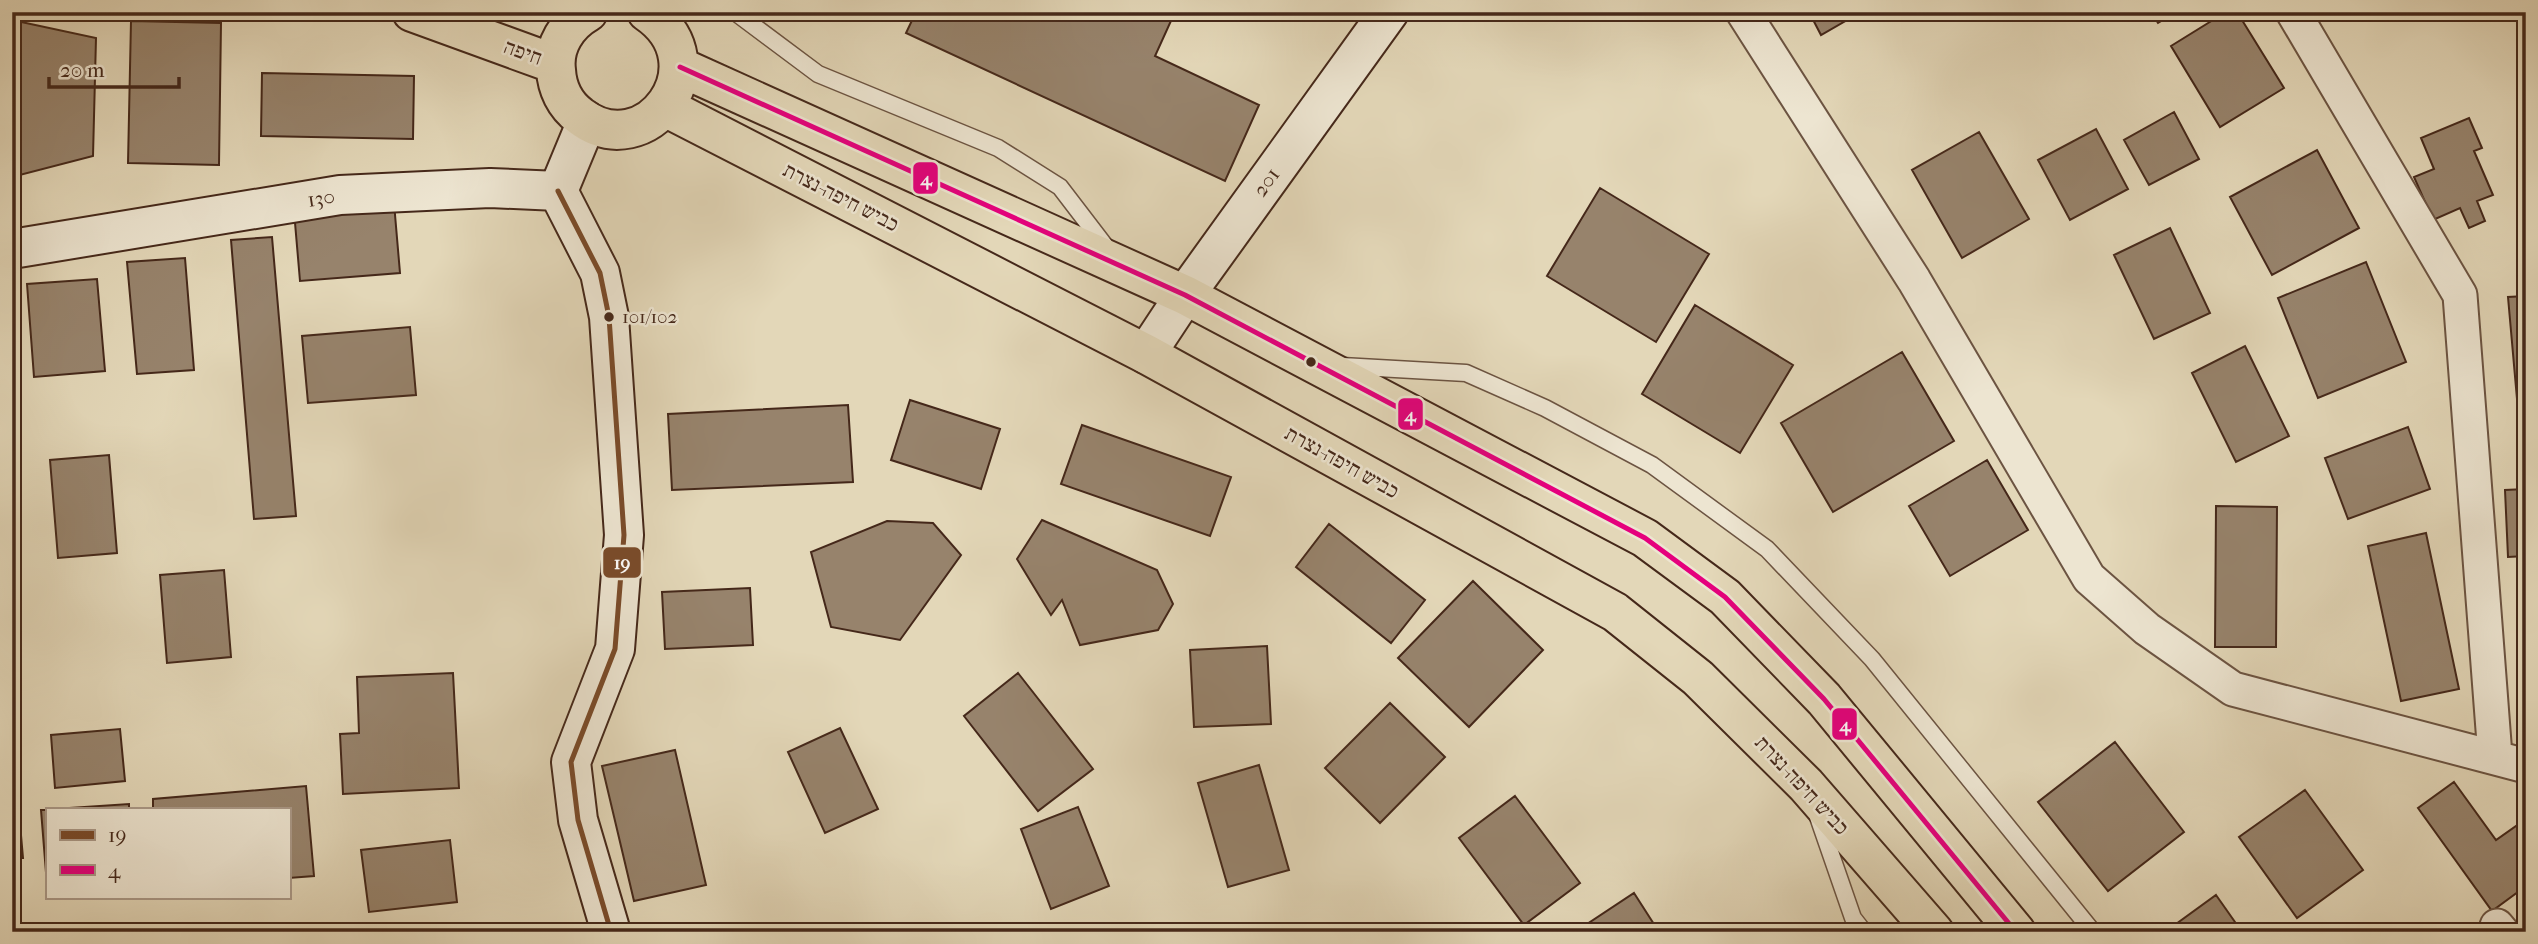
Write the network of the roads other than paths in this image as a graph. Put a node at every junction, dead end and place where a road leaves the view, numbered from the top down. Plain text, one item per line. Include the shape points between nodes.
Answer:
1 (412, 12) edge
2 (647, 12) edge
3 (735, 12) edge
4 (1390, 12) edge
5 (1743, 12) edge
6 (2293, 12) edge
7 (579, 14) edge
8 (555, 64) junction
9 (680, 67) junction
10 (665, 107) junction
11 (587, 121) junction
12 (558, 191) junction
13 (12, 249) edge
14 (1121, 266) junction
15 (1185, 295) junction
16 (1146, 354) junction
17 (1316, 365) junction
18 (2510, 761) edge
19 (1806, 785) junction
20 (611, 932) edge
21 (1864, 932) edge
22 (1934, 932) edge
23 (2016, 932) edge
24 (2093, 932) edge

1 - 8 highway, חיפה
2 - 9 highway via 670,34
3 - 14 lane via 818,74 998,148 1060,187
4 - 15 street, 201
5 - 18 street via 1914,280 2089,578 2147,629 2233,689
6 - 18 street via 2460,295
7 - 8 highway via 558,46
8 - 11 highway via 563,97
9 - 10 highway via 676,88
9 - 14 highway
10 - 11 highway via 649,121 629,128 608,129
10 - 16 highway, כביש חיפה-נצרת
11 - 12 street
12 - 13 street, 130 via 490,188 340,195
12 - 20 street via 600,273 610,331 624,535 615,649 571,762 578,820
14 - 15 highway
15 - 16 street, 201
15 - 17 highway
16 - 19 highway, כביש חיפה-נצרת via 1615,612 1698,678
17 - 23 highway via 1645,538 1725,597 1824,699
17 - 24 lane via 1466,373 1545,408 1652,465 1768,549 1872,659
19 - 21 lane via 1853,918
19 - 22 highway, כביש חיפה-נצרת

